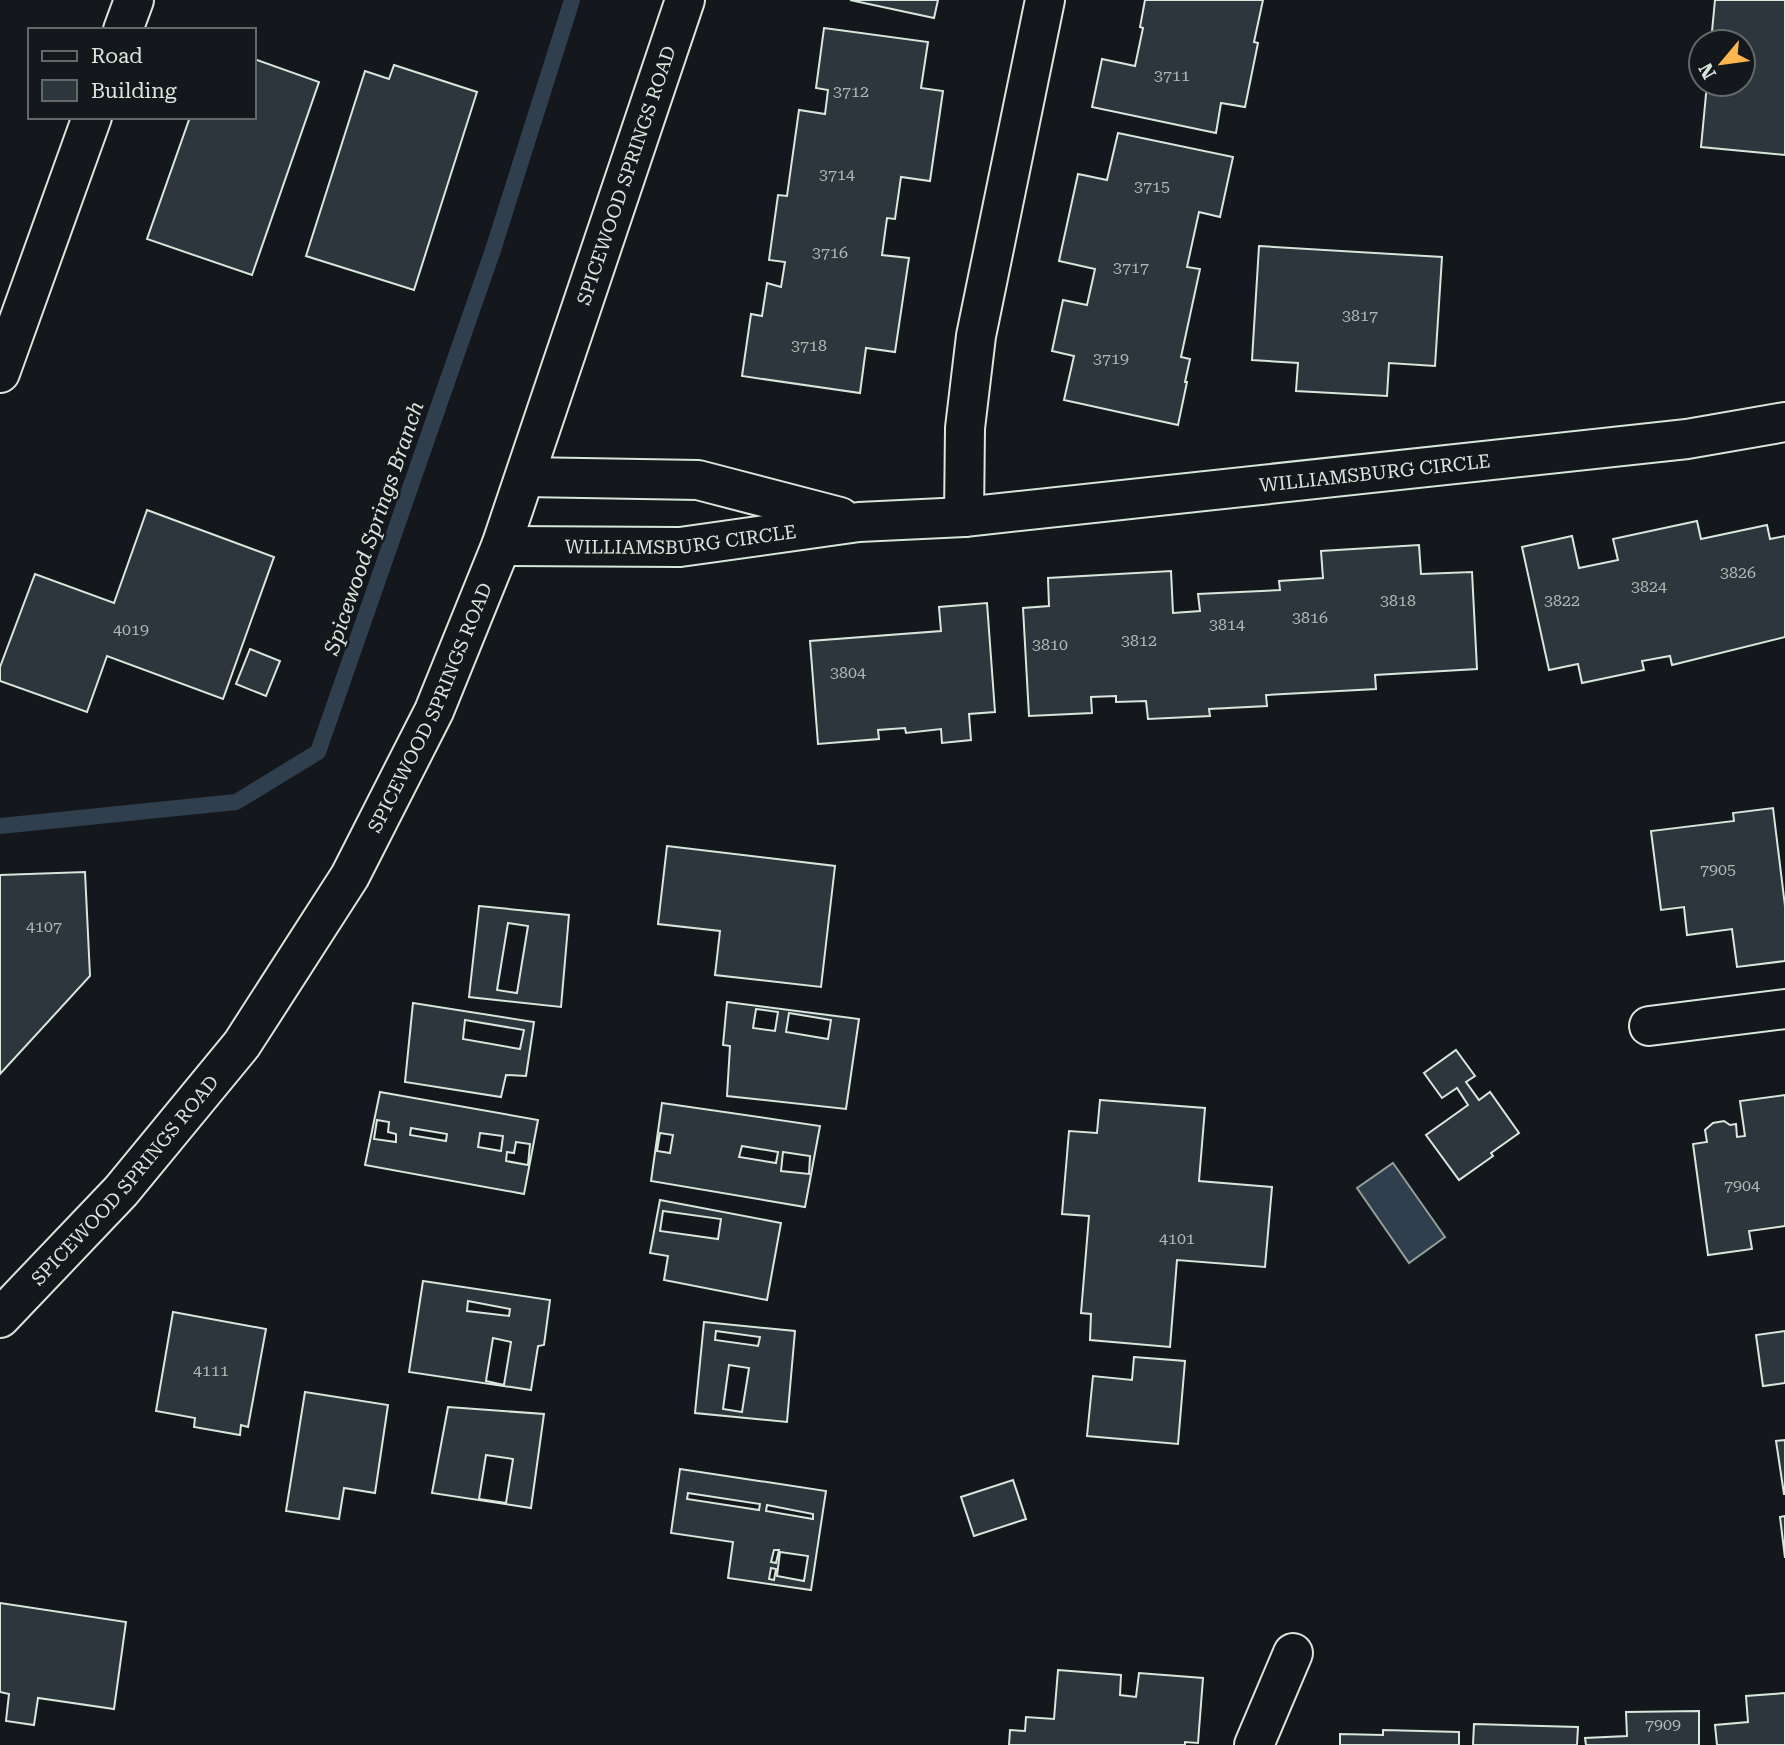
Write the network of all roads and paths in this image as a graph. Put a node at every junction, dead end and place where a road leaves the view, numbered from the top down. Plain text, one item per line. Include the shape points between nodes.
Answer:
1 (134, 0) edge
2 (685, 0) edge
3 (1045, 0) edge
4 (124, 28) edge
5 (91, 119) edge
6 (4, 352) edge
7 (1785, 422) edge
8 (524, 477) junction
9 (964, 517) junction
10 (859, 522) junction
11 (502, 546) junction
12 (1785, 1009) edge
13 (1649, 1026) dead end
14 (0, 1318) edge
15 (1293, 1653) dead end
16 (1254, 1745) edge

1 - 4 street
2 - 8 street, SPICEWOOD SPRINGS ROAD
3 - 9 street via 976,336 965,428
5 - 6 street
7 - 9 street, WILLIAMSBURG CIRCLE via 1686,439
8 - 10 street, WILLIAMSBURG CIRCLE via 698,480
8 - 11 street, SPICEWOOD SPRINGS ROAD
9 - 10 street, WILLIAMSBURG CIRCLE
10 - 11 street, WILLIAMSBURG CIRCLE via 680,547
11 - 14 street, SPICEWOOD SPRINGS ROAD via 434,711 350,876 242,1044 121,1191
12 - 13 street
15 - 16 street

